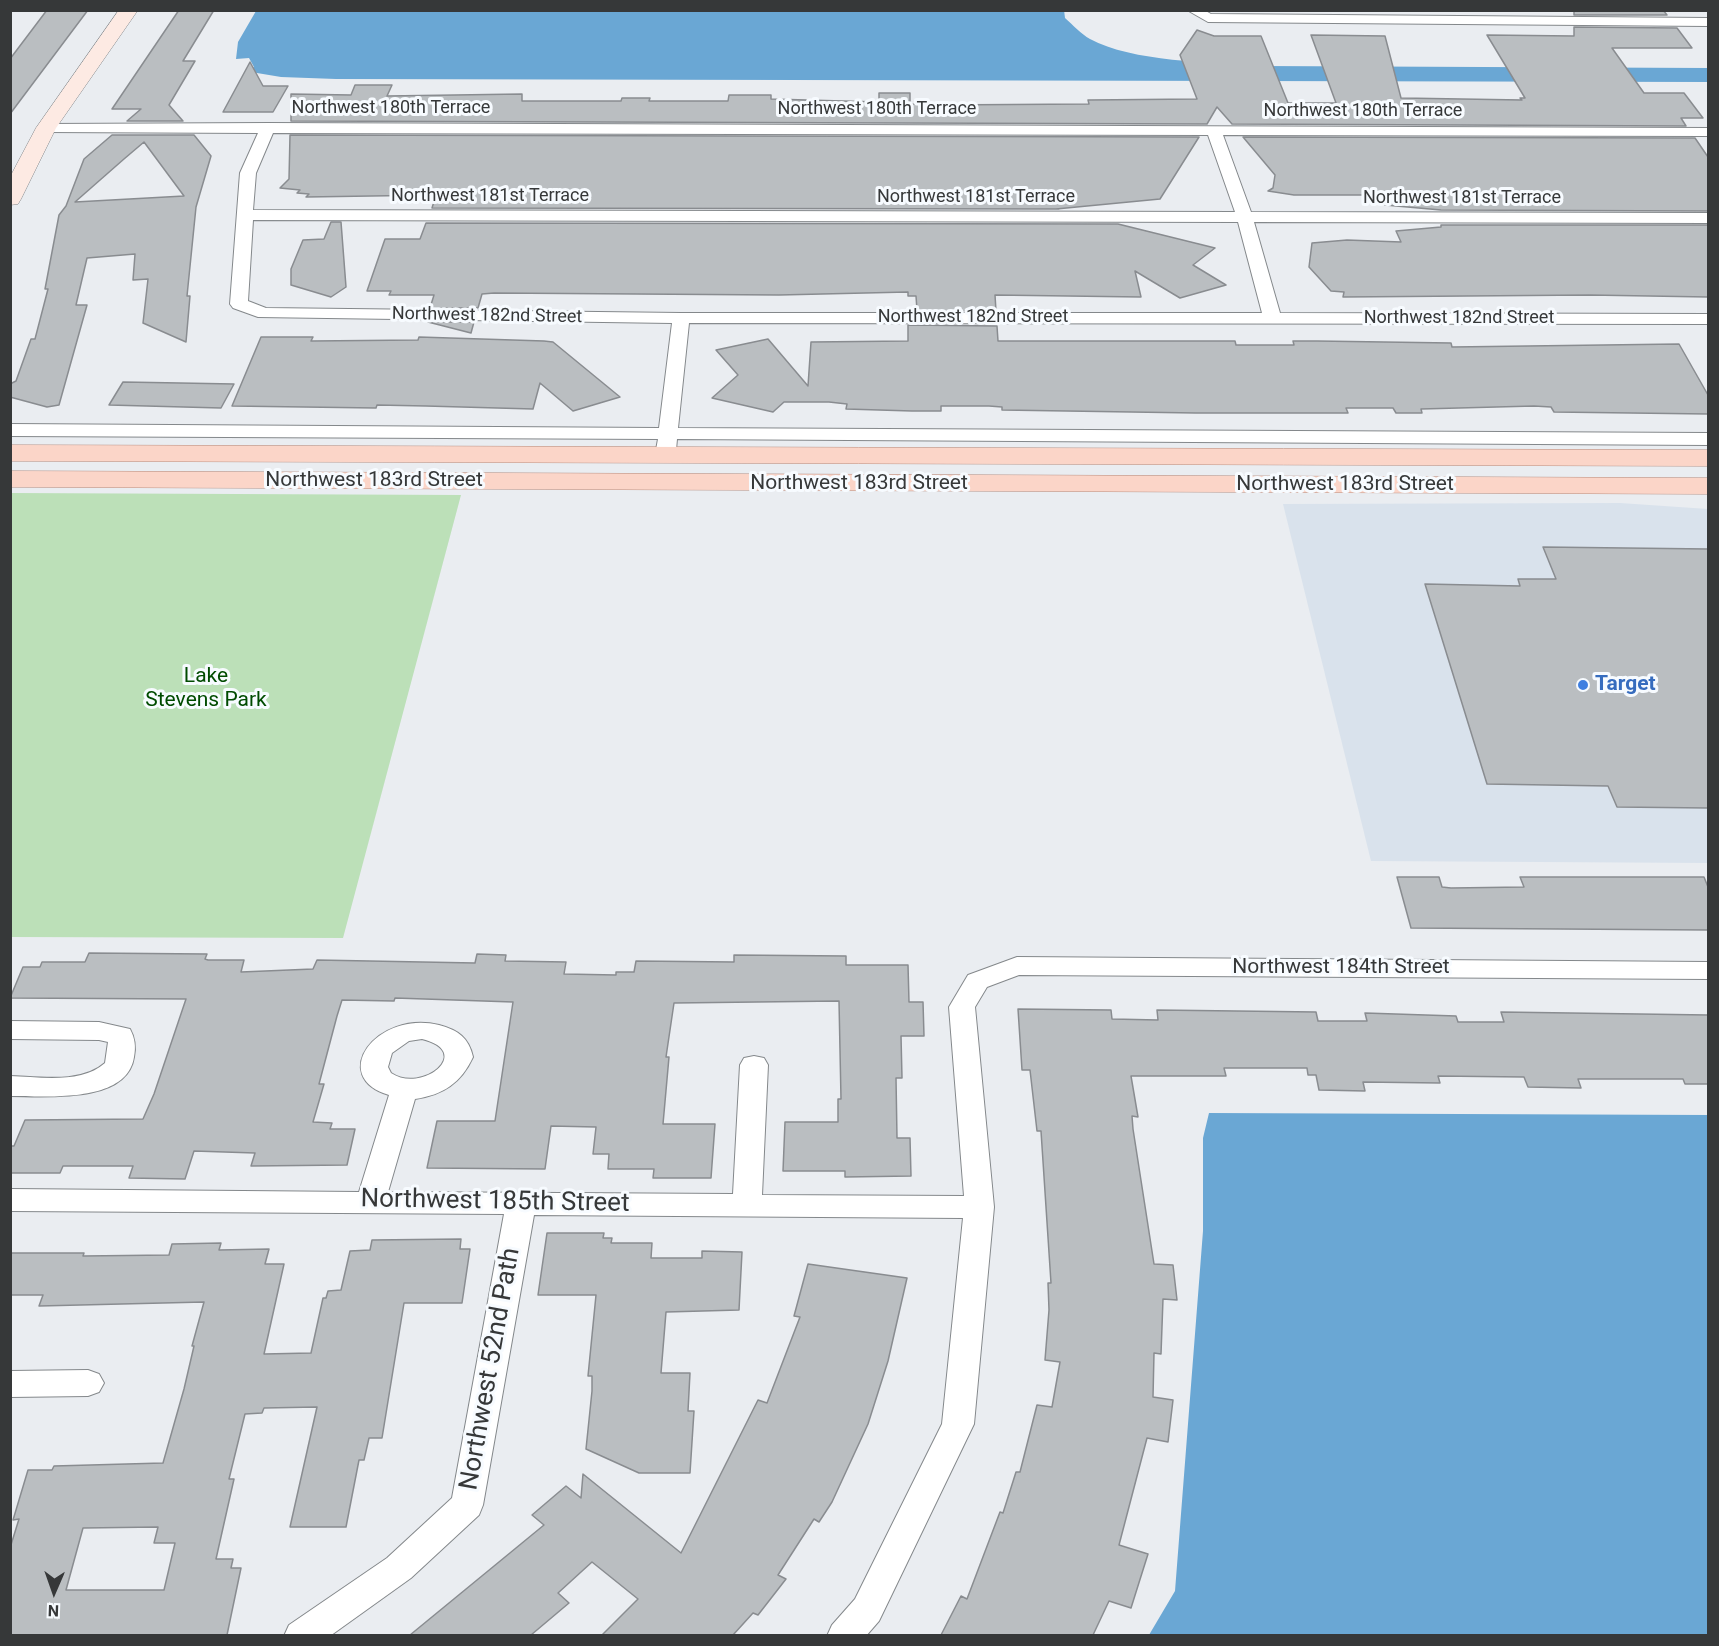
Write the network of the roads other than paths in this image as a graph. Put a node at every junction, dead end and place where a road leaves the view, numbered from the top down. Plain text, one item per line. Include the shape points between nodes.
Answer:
1 (129, 10) edge
2 (1193, 10) edge
3 (1708, 22) edge
4 (46, 128) junction
5 (268, 128) junction
6 (1214, 130) junction
7 (1708, 132) edge
8 (10, 199) edge
9 (244, 215) junction
10 (1245, 217) junction
11 (1708, 218) edge
12 (1272, 317) junction
13 (681, 318) junction
14 (1708, 319) edge
15 (10, 430) edge
16 (1708, 439) edge
17 (667, 445) junction
18 (10, 453) edge
19 (1174, 456) junction
20 (1708, 458) edge
21 (10, 479) edge
22 (1070, 484) junction
23 (1708, 486) edge
24 (1708, 971) edge
25 (10, 1030) edge
26 (754, 1065) dead end
27 (10, 1086) edge
28 (404, 1089) dead end
29 (10, 1200) edge
30 (371, 1201) junction
31 (522, 1203) junction
32 (747, 1205) junction
33 (979, 1207) junction
34 (88, 1383) dead end
35 (10, 1384) edge
36 (301, 1635) edge
37 (844, 1635) edge

1 - 4 street
2 - 3 street via 1208,18
4 - 5 street, Northwest 180th Terrace
4 - 8 street
5 - 6 street, Northwest 180th Terrace
5 - 9 street via 248,173
6 - 7 street, Northwest 180th Terrace
6 - 10 street
9 - 10 street, Northwest 181st Terrace
9 - 13 street, Northwest 182nd Street via 239,304 264,313
10 - 11 street, Northwest 181st Terrace
10 - 12 street
12 - 13 street, Northwest 182nd Street
12 - 14 street, Northwest 182nd Street
13 - 17 street
15 - 17 street
16 - 17 street
17 - 18 main road, Northwest 183rd Street
17 - 19 main road, Northwest 183rd Street
19 - 20 main road, Northwest 183rd Street
19 - 22 main road via 1100,467
21 - 22 main road, Northwest 183rd Street
22 - 23 main road, Northwest 183rd Street
24 - 33 street, Northwest 184th Street via 1017,966 977,981 962,1007
25 - 27 street via 99,1031 121,1036 122,1056 113,1072 89,1083
26 - 32 street
28 - 30 street
29 - 30 street, Northwest 185th Street
30 - 31 street, Northwest 185th Street
31 - 32 street, Northwest 185th Street
31 - 36 street, Northwest 52nd Path via 466,1505 399,1568
32 - 33 street, Northwest 185th Street
33 - 37 street via 958,1424 867,1610
34 - 35 street

